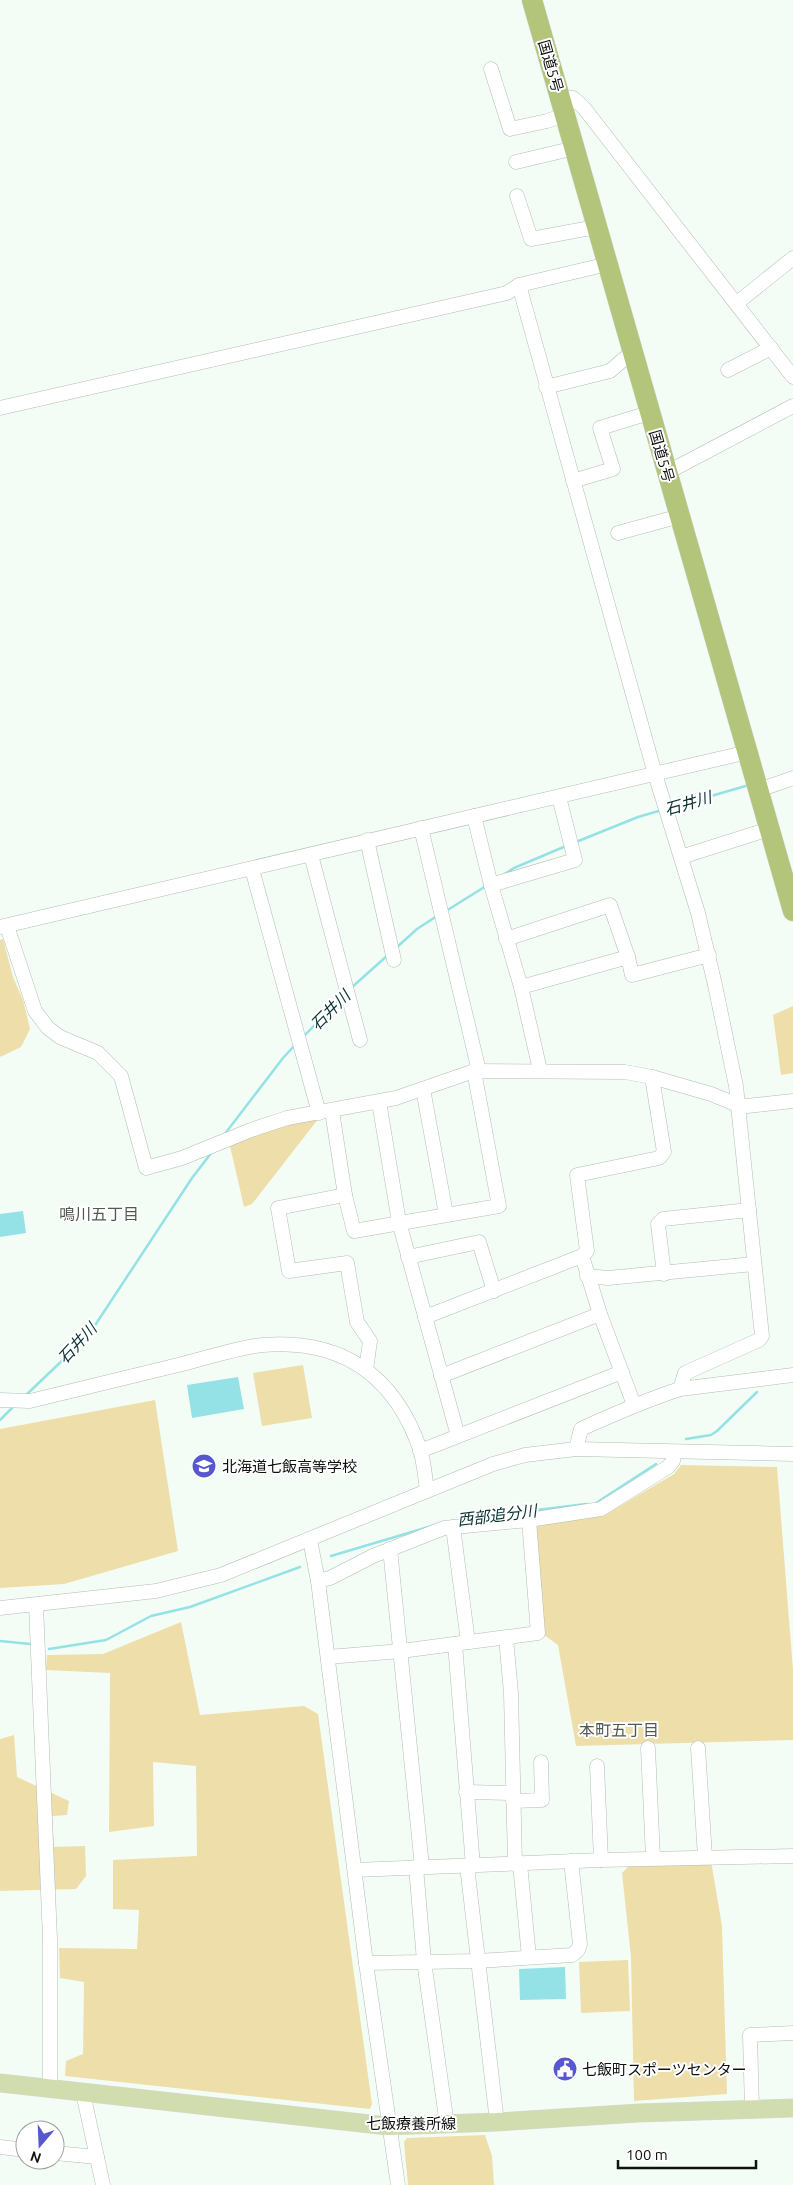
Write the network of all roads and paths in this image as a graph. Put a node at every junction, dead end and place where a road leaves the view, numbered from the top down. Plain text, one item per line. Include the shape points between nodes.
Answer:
1 (532, 0) edge
2 (491, 69) dead end
3 (563, 106) junction
4 (575, 148) junction
5 (516, 162) dead end
6 (517, 196) dead end
7 (596, 226) junction
8 (793, 258) edge
9 (608, 264) junction
10 (518, 286) junction
11 (737, 303) junction
12 (771, 348) junction
13 (632, 352) junction
14 (728, 370) dead end
15 (791, 371) edge
16 (546, 387) junction
17 (793, 406) edge
18 (0, 408) edge
19 (649, 413) junction
20 (666, 473) junction
21 (573, 481) junction
22 (680, 516) junction
23 (618, 533) dead end
24 (748, 752) junction
25 (655, 774) junction
26 (793, 778) edge
27 (759, 790) junction
28 (559, 796) junction
29 (474, 816) junction
30 (421, 828) junction
31 (770, 829) junction
32 (367, 840) junction
33 (311, 855) junction
34 (681, 857) junction
35 (252, 869) junction
36 (491, 885) junction
37 (793, 911) edge
38 (4, 926) edge
39 (506, 940) junction
40 (709, 955) junction
41 (628, 957) junction
42 (394, 960) dead end
43 (521, 987) junction
44 (360, 1040) dead end
45 (540, 1070) junction
46 (476, 1071) junction
47 (652, 1077) junction
48 (423, 1088) junction
49 (793, 1101) edge
50 (379, 1102) junction
51 (738, 1105) junction
52 (326, 1112) junction
53 (345, 1195) junction
54 (749, 1210) junction
55 (446, 1214) junction
56 (399, 1222) junction
57 (582, 1256) junction
58 (408, 1257) junction
59 (754, 1264) junction
60 (664, 1274) junction
61 (587, 1276) junction
62 (494, 1291) junction
63 (600, 1314) junction
64 (425, 1318) junction
65 (366, 1370) junction
66 (622, 1372) junction
67 (793, 1375) edge
68 (441, 1376) junction
69 (680, 1389) junction
70 (0, 1400) edge
71 (634, 1404) junction
72 (458, 1436) junction
73 (576, 1449) junction
74 (420, 1451) junction
75 (674, 1452) junction
76 (793, 1454) edge
77 (427, 1490) junction
78 (529, 1520) junction
79 (453, 1526) junction
80 (310, 1540) junction
81 (390, 1550) junction
82 (318, 1581) junction
83 (36, 1605) junction
84 (0, 1608) edge
85 (506, 1638) junction
86 (461, 1643) junction
87 (401, 1651) junction
88 (328, 1657) junction
89 (648, 1748) dead end
90 (698, 1748) dead end
91 (541, 1762) dead end
92 (597, 1766) dead end
93 (466, 1792) junction
94 (513, 1797) junction
95 (793, 1856) edge
96 (705, 1857) junction
97 (653, 1858) junction
98 (601, 1860) junction
99 (571, 1861) junction
100 (517, 1864) junction
101 (470, 1866) junction
102 (419, 1867) junction
103 (355, 1870) junction
104 (530, 1957) junction
105 (477, 1960) junction
106 (424, 1961) junction
107 (366, 1963) junction
108 (793, 2033) edge
109 (0, 2083) edge
110 (50, 2090) junction
111 (83, 2093) junction
112 (793, 2108) edge
113 (752, 2110) junction
114 (497, 2122) junction
115 (447, 2124) junction
116 (388, 2126) junction
117 (0, 2147) edge
118 (15, 2149) edge
119 (65, 2154) edge
120 (97, 2157) junction
121 (103, 2185) edge
122 (398, 2185) edge

1 - 3 highway, 国道5号
2 - 3 street via 510,128 547,121
3 - 4 highway, 国道5号
3 - 11 street via 573,98 584,108
4 - 5 street
4 - 7 highway, 国道5号
6 - 7 street via 532,240
7 - 9 highway, 国道5号
8 - 11 street
9 - 10 street
9 - 13 highway, 国道5号
10 - 16 street
10 - 18 street via 507,293
11 - 12 street
12 - 14 street
12 - 15 street
13 - 16 street via 610,371
13 - 19 highway, 国道5号
16 - 21 street
17 - 20 street
19 - 20 highway, 国道5号
19 - 21 street via 600,428 613,469
20 - 22 highway, 国道5号
21 - 25 street
22 - 23 street
22 - 24 highway, 国道5号
24 - 25 street
24 - 27 highway, 国道5号
25 - 28 street
25 - 34 street
26 - 27 street
27 - 31 highway, 国道5号
28 - 29 street
28 - 36 street via 575,860
29 - 30 street
29 - 36 street
30 - 32 street
30 - 46 street
31 - 34 street
31 - 37 highway, 国道5号
32 - 33 street
32 - 42 street
33 - 35 street
33 - 44 street
34 - 40 street
35 - 38 street
35 - 52 street
36 - 39 street
38 - 52 street via 41,1021 60,1037 98,1054 121,1076 146,1168 182,1158 287,1118
39 - 41 street via 610,905
39 - 43 street
40 - 41 street via 632,975
40 - 51 street
41 - 43 street
43 - 45 street
45 - 46 street
45 - 47 street via 625,1072
46 - 48 street
46 - 55 street via 498,1206
47 - 51 street
47 - 57 street via 664,1152 659,1158 577,1175 587,1251
48 - 50 street
48 - 55 street
49 - 51 street
50 - 52 street
50 - 56 street
51 - 54 street
52 - 53 street
53 - 56 street via 354,1231
53 - 65 street via 278,1208 288,1271 347,1263 357,1322 370,1340
54 - 59 street
54 - 60 street via 663,1219 658,1224
55 - 56 street
56 - 58 street
57 - 61 street
57 - 62 street
58 - 62 street via 479,1242
58 - 64 street
59 - 60 street
59 - 69 street via 762,1336 685,1373
60 - 61 street via 608,1278
61 - 63 street
62 - 64 street
63 - 66 street
63 - 68 street
64 - 68 street
65 - 70 street via 314,1346 261,1345 30,1401
65 - 74 street via 393,1397 407,1418
66 - 71 street
66 - 72 street
67 - 69 street
68 - 72 street
69 - 71 street
71 - 73 street via 581,1429
72 - 74 street
73 - 75 street
73 - 77 street via 525,1455
74 - 77 street
75 - 76 street
75 - 78 street via 668,1467 601,1509
77 - 80 street
78 - 79 street
78 - 85 street via 538,1632
79 - 81 street
79 - 86 street
80 - 82 street
80 - 83 street via 221,1575 184,1585
81 - 82 street
81 - 87 street
82 - 88 street
83 - 84 street
83 - 110 street via 50,1939
85 - 86 street
85 - 94 street via 511,1693
86 - 87 street
86 - 93 street
87 - 88 street
87 - 102 street
88 - 103 street
89 - 97 street
90 - 96 street
91 - 94 street via 542,1800
92 - 98 street
93 - 94 street
93 - 101 street
94 - 100 street
95 - 96 street
96 - 97 street
97 - 98 street
98 - 99 street
99 - 100 street
99 - 104 street via 578,1950 572,1955
100 - 101 street
100 - 104 street
101 - 102 street
101 - 105 street
102 - 103 street
102 - 106 street
103 - 107 street
104 - 105 street
105 - 106 street
105 - 114 street
106 - 107 street
106 - 115 street
107 - 116 street
108 - 113 street via 750,2035
109 - 110 main road, 七飯療養所線
110 - 111 main road, 七飯療養所線
111 - 116 main road, 七飯療養所線
111 - 120 street
112 - 113 main road, 七飯療養所線
113 - 114 main road, 七飯療養所線
114 - 115 main road, 七飯療養所線
115 - 116 main road, 七飯療養所線
116 - 122 street
117 - 118 street
119 - 120 street
120 - 121 street

